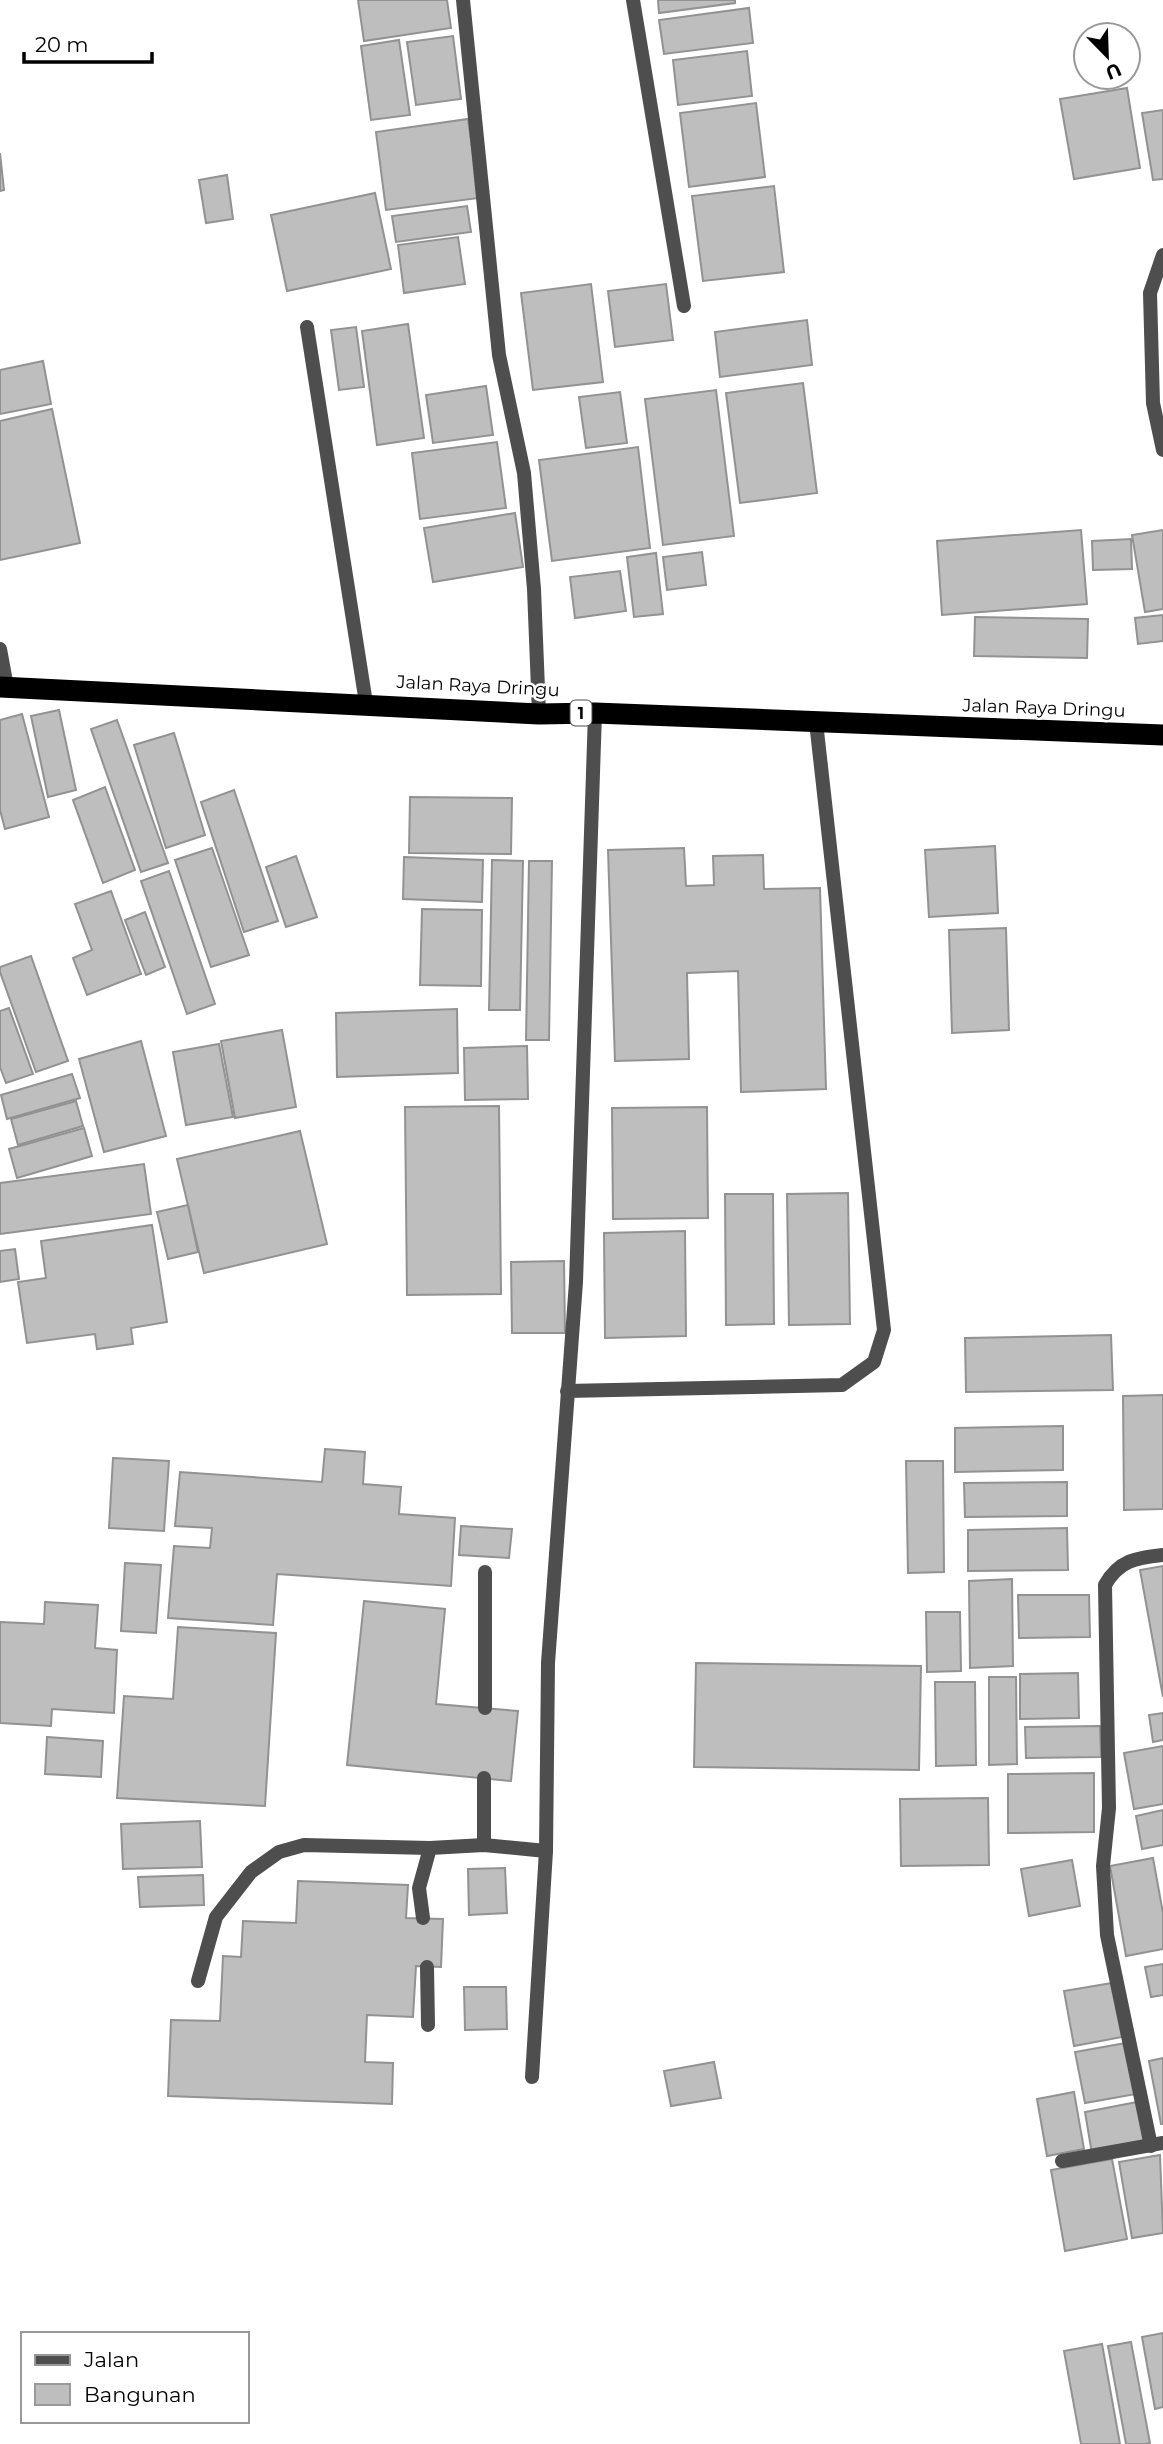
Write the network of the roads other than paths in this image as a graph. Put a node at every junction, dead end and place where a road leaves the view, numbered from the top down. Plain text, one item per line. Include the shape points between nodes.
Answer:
1 (463, 0) edge
2 (633, 0) edge
3 (1163, 255) edge
4 (684, 306) dead end
5 (307, 327) dead end
6 (1163, 450) edge
7 (0, 649) edge
8 (4, 687) edge
9 (366, 703) junction
10 (595, 713) junction
11 (539, 714) junction
12 (816, 722) junction
13 (1163, 736) edge
14 (567, 1391) junction
15 (1163, 1555) edge
16 (485, 1572) dead end
17 (485, 1708) dead end
18 (484, 1778) dead end
19 (484, 1844) junction
20 (430, 1848) junction
21 (546, 1851) junction
22 (423, 1918) dead end
23 (427, 1967) dead end
24 (198, 1981) dead end
25 (428, 2025) dead end
26 (532, 2077) dead end
27 (1157, 2144) edge
28 (1062, 2161) dead end

1 - 11 street via 499,355 524,473
2 - 4 street
3 - 6 street via 1150,293 1153,403
5 - 9 street
7 - 8 street
8 - 9 highway, Jalan Raya Dringu / 1
9 - 11 highway, Jalan Raya Dringu / 1
10 - 11 highway, Jalan Raya Dringu / 1
10 - 12 highway, Jalan Raya Dringu / 1
10 - 14 street via 576,1282
12 - 13 highway, Jalan Raya Dringu / 1
12 - 14 street via 884,1329 874,1362 842,1385
14 - 21 street via 548,1663
15 - 27 street via 1138,1558 1114,1569 1105,1585 1109,1808 1103,1866 1107,1935
16 - 17 street
18 - 19 street
19 - 20 street
19 - 21 street
20 - 22 street via 419,1888
20 - 24 street via 304,1845 279,1852 251,1872 216,1917
21 - 26 street
23 - 25 street
27 - 28 street

